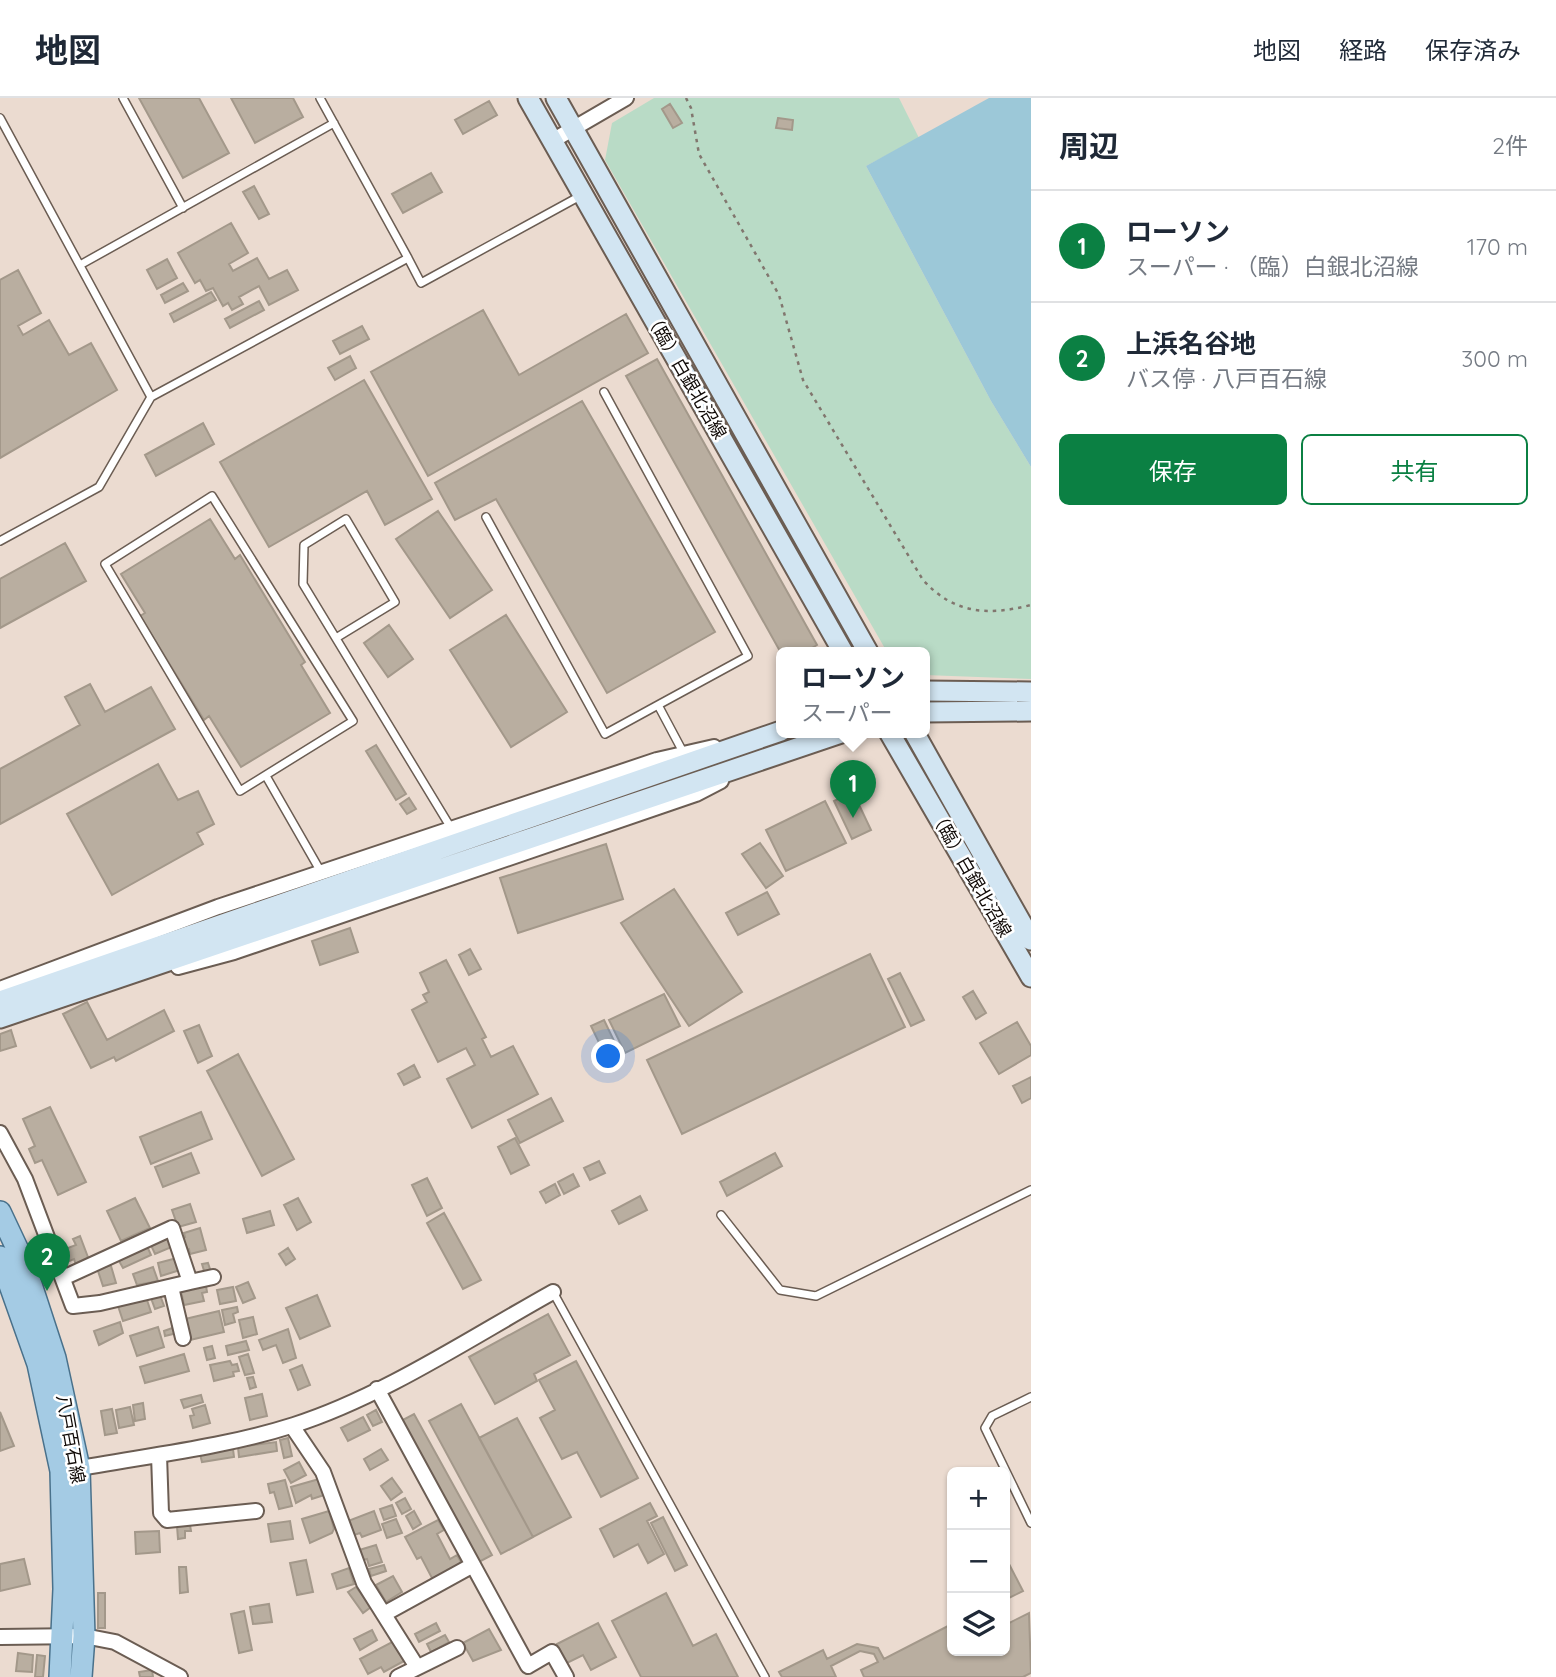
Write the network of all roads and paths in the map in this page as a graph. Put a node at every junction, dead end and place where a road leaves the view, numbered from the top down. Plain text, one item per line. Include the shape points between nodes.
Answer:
1 (124, 98) edge
2 (320, 98) edge
3 (528, 98) edge
4 (556, 98) edge
5 (626, 98) edge
6 (686, 98) edge
7 (0, 118) edge
8 (334, 123) junction
9 (573, 128) junction
10 (552, 141) junction
11 (583, 194) junction
12 (183, 208) junction
13 (408, 258) junction
14 (80, 265) junction
15 (604, 392) dead end
16 (151, 397) junction
17 (486, 517) dead end
18 (0, 541) edge
19 (1031, 605) edge
20 (336, 638) junction
21 (840, 647) edge
22 (865, 647) edge
23 (930, 691) edge
24 (1031, 692) edge
25 (658, 705) junction
26 (1031, 711) edge
27 (930, 712) edge
28 (776, 733) edge
29 (827, 738) edge
30 (892, 738) edge
31 (917, 738) edge
32 (681, 759) junction
33 (750, 765) junction
34 (266, 776) junction
35 (451, 829) junction
36 (321, 872) junction
37 (1031, 940) edge
38 (1031, 977) edge
39 (0, 989) edge
40 (0, 1001) edge
41 (0, 1018) edge
42 (0, 1025) edge
43 (0, 1133) edge
44 (1031, 1190) edge
45 (0, 1212) edge
46 (721, 1215) dead end
47 (0, 1257) edge
48 (63, 1278) junction
49 (213, 1278) dead end
50 (190, 1282) junction
51 (171, 1287) junction
52 (554, 1292) joint
53 (183, 1338) dead end
54 (377, 1389) junction
55 (1031, 1397) edge
56 (292, 1426) junction
57 (159, 1455) junction
58 (70, 1470) junction
59 (256, 1510) dead end
60 (1031, 1523) edge
61 (473, 1565) junction
62 (384, 1614) junction
63 (74, 1636) junction
64 (0, 1637) edge
65 (457, 1648) dead end
66 (417, 1667) junction
67 (60, 1677) edge
68 (81, 1677) edge
69 (180, 1677) edge
70 (398, 1677) edge
71 (566, 1677) edge
72 (765, 1677) edge

1 - 12 lane
2 - 8 lane
3 - 10 street, （臨）白銀北沼線
4 - 9 street, （臨）白銀北沼線
5 - 9 street
6 - 19 path via 698,154 779,295 803,380 923,580 936,594 968,610 1003,612
7 - 14 lane
8 - 12 lane
8 - 13 lane
9 - 10 street
9 - 22 street, （臨）白銀北沼線
10 - 11 street, （臨）白銀北沼線
11 - 13 lane via 421,283
11 - 21 street, （臨）白銀北沼線
12 - 14 lane
13 - 16 lane
14 - 16 lane
15 - 25 lane via 748,656
16 - 18 lane via 99,487
17 - 25 lane via 605,734
20 - 20 lane via 303,584 304,545 346,519 395,601
20 - 35 lane
23 - 24 street
25 - 32 lane
26 - 27 street
28 - 32 street
29 - 33 street
30 - 38 street, （臨）白銀北沼線
31 - 37 street, （臨）白銀北沼線
32 - 35 street
32 - 40 street
33 - 41 street
33 - 42 street via 696,794 234,952 149,974
34 - 34 lane via 353,721 212,496 105,564 240,791
34 - 36 lane
35 - 36 street
36 - 39 street
43 - 48 street via 25,1179
44 - 46 lane via 816,1296 780,1290
45 - 58 main road, 八戸百石線 via 24,1263 55,1358
47 - 58 main road, 八戸百石線
48 - 50 street via 172,1228
48 - 51 street via 73,1306
49 - 50 street
50 - 51 street
51 - 53 street
52 - 54 street
52 - 72 lane
54 - 56 street
54 - 61 street
55 - 60 lane via 992,1416 985,1429
56 - 57 street
56 - 62 street via 323,1472 364,1583
57 - 58 street
57 - 59 street via 166,1520
58 - 63 main road, 八戸百石線
61 - 62 street
61 - 71 street via 528,1667 552,1652
62 - 66 street
63 - 64 street
63 - 67 main road, 八戸百石線
63 - 68 main road, 八戸百石線
63 - 69 street via 115,1642
65 - 66 street
66 - 70 street

